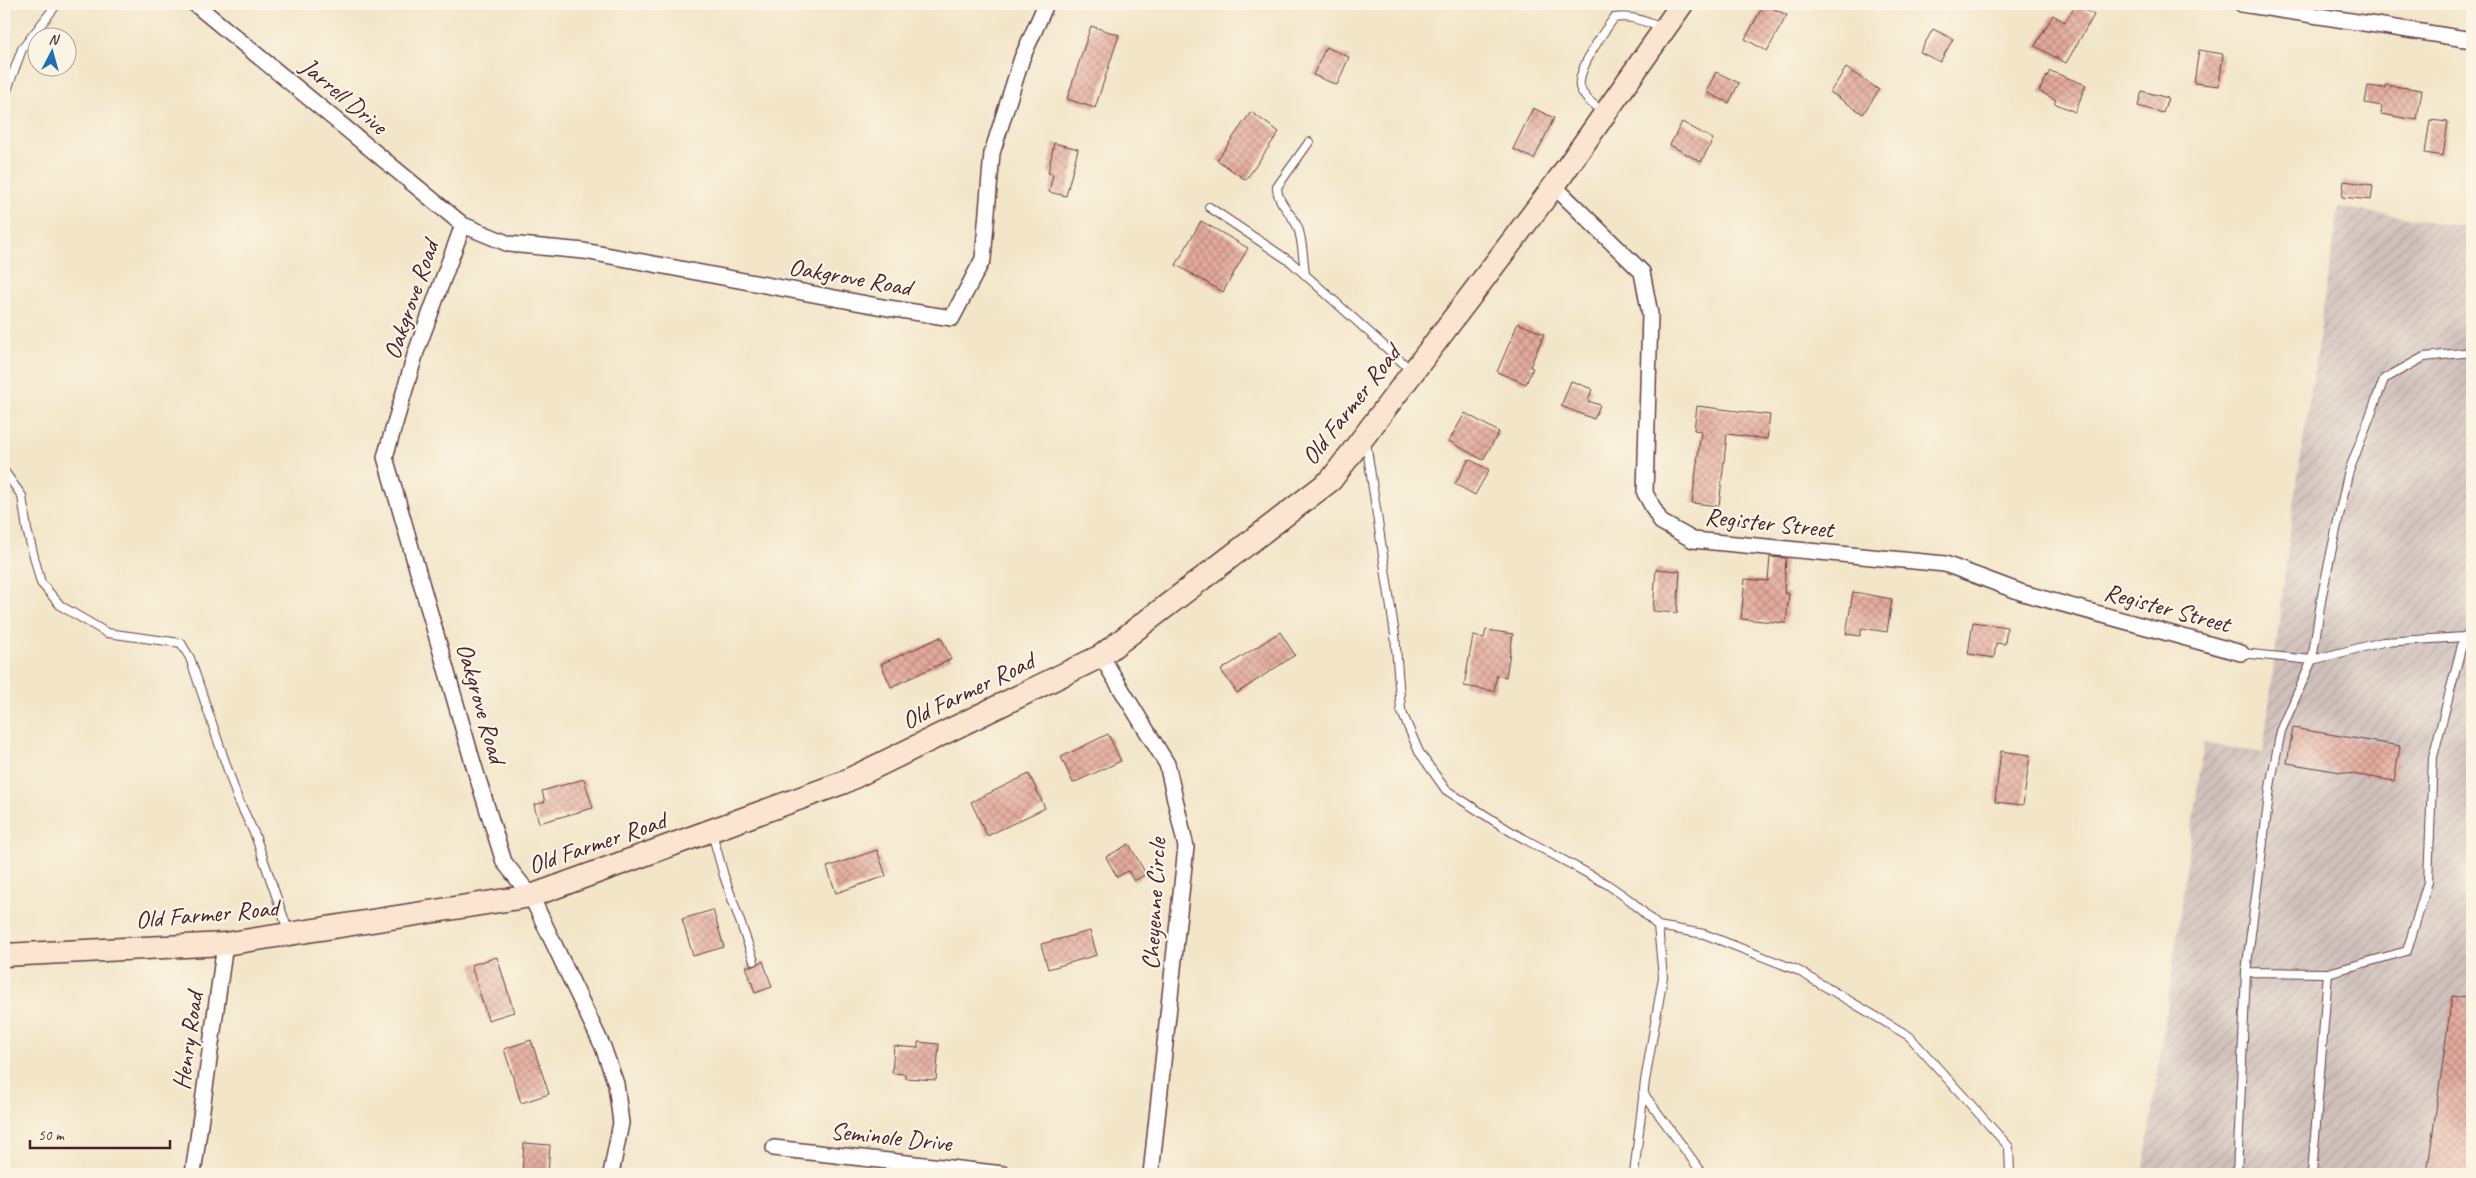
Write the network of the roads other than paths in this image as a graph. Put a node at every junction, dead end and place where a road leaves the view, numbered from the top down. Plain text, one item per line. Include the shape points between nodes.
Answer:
1 (57, 4) edge
2 (195, 4) edge
3 (1046, 4) edge
4 (1682, 4) edge
5 (2242, 4) edge
6 (1665, 29) junction
7 (2472, 40) edge
8 (4, 98) edge
9 (1605, 114) junction
10 (1309, 142) dead end
11 (1554, 186) junction
12 (1209, 207) dead end
13 (463, 225) junction
14 (1305, 274) junction
15 (2472, 352) edge
16 (1413, 372) junction
17 (1365, 436) junction
18 (4, 471) edge
19 (2472, 630) edge
20 (2464, 637) junction
21 (2241, 653) joint
22 (1101, 656) junction
23 (2312, 660) junction
24 (711, 831) junction
25 (531, 896) junction
26 (1658, 926) junction
27 (289, 935) junction
28 (225, 944) junction
29 (4, 955) edge
30 (754, 961) dead end
31 (2246, 972) junction
32 (2328, 973) junction
33 (1643, 1092) junction
34 (774, 1148) dead end
35 (193, 1174) edge
36 (612, 1174) edge
37 (1002, 1174) edge
38 (1151, 1174) edge
39 (1634, 1174) edge
40 (1703, 1174) edge
41 (2010, 1174) edge
42 (2237, 1174) edge
43 (2312, 1174) edge

1 - 8 lane via 22,49
2 - 13 street, Jarrell Drive
3 - 13 street, Oakgrove Road via 1022,58 992,153 983,259 952,318 584,251 509,244
4 - 6 street, Old Farmer Road
5 - 7 street
6 - 9 street, Old Farmer Road
6 - 9 lane via 1635,18 1622,17 1614,18 1607,27 1580,80 1585,96
9 - 11 street, Old Farmer Road
10 - 14 lane via 1277,188 1277,196 1299,230
11 - 16 street, Old Farmer Road
11 - 21 street, Register Street via 1642,272 1650,314 1645,493 1661,522 1693,540 1945,564 2023,593
12 - 14 lane
13 - 25 street, Oakgrove Road via 416,352 385,457 504,862
14 - 16 lane
15 - 23 lane via 2424,357 2384,379 2348,474 2322,595
16 - 17 street, Old Farmer Road
17 - 22 street, Old Farmer Road via 1332,480
17 - 26 lane via 1395,635 1401,710 1419,752 1446,790 1510,831 1606,884
18 - 27 lane via 22,496 41,583 61,606 107,633 181,643 186,651
19 - 20 lane
20 - 23 lane via 2384,642
20 - 32 lane via 2433,757 2428,882 2407,951
21 - 23 lane
22 - 24 street, Old Farmer Road via 842,783
22 - 38 street, Cheyenne Circle via 1167,764 1186,847
23 - 31 lane via 2279,739
24 - 25 street, Old Farmer Road
24 - 30 lane
25 - 27 street, Old Farmer Road
25 - 36 street, Oakgrove Road via 603,1047 616,1084 621,1123
26 - 33 lane via 1662,976
26 - 41 lane via 1704,934 1797,970 1909,1036 2009,1147
27 - 28 street, Old Farmer Road
28 - 29 street, Old Farmer Road
28 - 35 street, Henry Road
31 - 32 lane
31 - 42 lane
32 - 43 lane
33 - 39 lane
33 - 40 lane
34 - 37 street, Seminole Drive

